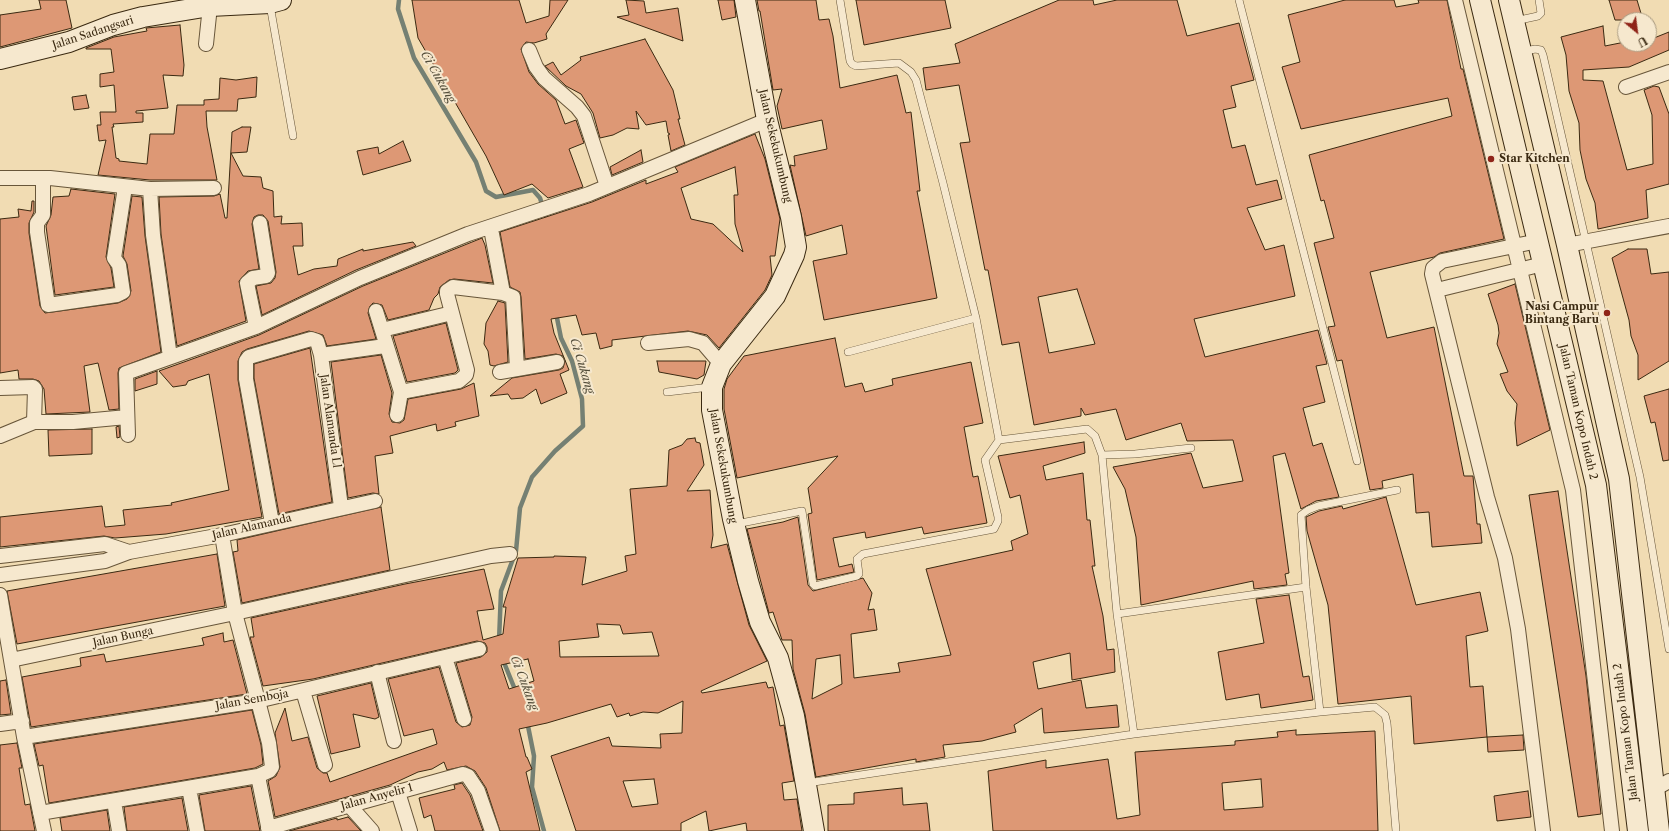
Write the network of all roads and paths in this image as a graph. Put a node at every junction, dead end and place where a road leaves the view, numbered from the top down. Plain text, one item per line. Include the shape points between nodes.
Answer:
1 (745, 0) edge
2 (840, 0) edge
3 (1239, 0) edge
4 (1455, 0) edge
5 (1480, 0) edge
6 (1509, 0) edge
7 (1539, 0) edge
8 (275, 1) edge
9 (210, 6) junction
10 (1514, 21) junction
11 (206, 44) dead end
12 (529, 50) dead end
13 (0, 59) edge
14 (1669, 72) edge
15 (1626, 86) dead end
16 (767, 120) junction
17 (293, 136) dead end
18 (0, 178) edge
19 (43, 178) junction
20 (607, 186) junction
21 (125, 187) junction
22 (214, 188) dead end
23 (150, 189) junction
24 (260, 224) dead end
25 (1669, 226) edge
26 (492, 234) dead end
27 (1538, 241) junction
28 (1576, 243) junction
29 (1515, 246) junction
30 (1543, 264) junction
31 (1521, 269) junction
32 (1437, 290) junction
33 (503, 293) junction
34 (376, 311) dead end
35 (452, 313) junction
36 (976, 318) junction
37 (256, 327) junction
38 (382, 330) junction
39 (648, 343) dead end
40 (385, 346) junction
41 (848, 352) dead end
42 (321, 355) junction
43 (170, 356) junction
44 (557, 362) dead end
45 (721, 364) junction
46 (517, 369) junction
47 (500, 372) dead end
48 (712, 387) junction
49 (0, 388) edge
50 (401, 392) junction
51 (667, 392) dead end
52 (397, 415) dead end
53 (127, 417) junction
54 (34, 422) junction
55 (128, 435) dead end
56 (0, 436) edge
57 (1000, 440) junction
58 (1191, 448) dead end
59 (1102, 455) junction
60 (1357, 461) dead end
61 (1397, 490) dead end
62 (375, 501) dead end
63 (341, 507) junction
64 (272, 523) junction
65 (734, 524) junction
66 (222, 535) junction
67 (130, 552) junction
68 (510, 554) dead end
69 (0, 556) edge
70 (0, 575) edge
71 (1306, 587) junction
72 (0, 595) edge
73 (235, 613) junction
74 (1117, 614) junction
75 (2, 617) edge
76 (478, 649) dead end
77 (1669, 649) edge
78 (445, 657) junction
79 (11, 660) junction
80 (377, 672) junction
81 (1642, 685) junction
82 (303, 691) junction
83 (1621, 691) junction
84 (257, 701) junction
85 (1320, 712) junction
86 (464, 719) dead end
87 (22, 721) junction
88 (0, 724) edge
89 (1134, 734) junction
90 (24, 737) junction
91 (394, 741) dead end
92 (325, 765) dead end
93 (258, 776) junction
94 (807, 783) junction
95 (1661, 786) edge
96 (189, 788) junction
97 (398, 792) junction
98 (114, 800) junction
99 (349, 805) junction
100 (40, 814) junction
101 (269, 829) edge
102 (44, 831) edge
103 (120, 831) edge
104 (197, 831) edge
105 (372, 831) edge
106 (410, 831) edge
107 (492, 831) edge
108 (814, 831) edge
109 (1396, 831) edge
110 (1543, 831) edge
111 (1612, 831) edge
112 (1638, 831) edge
113 (1659, 831) edge

1 - 16 main road, Jalan Sekekukumbung
2 - 36 lane via 852,64 856,66 899,63 911,72 916,80
3 - 60 lane
4 - 29 street
5 - 27 main road, Jalan Taman Kopo Indah 2
6 - 10 main road, Jalan Taman Kopo Indah 2
7 - 10 lane via 1541,13 1538,16
8 - 9 main road, Jalan Sadangsari
8 - 17 lane
9 - 11 street
9 - 13 main road, Jalan Sadangsari via 143,17 113,25 69,42
10 - 28 main road, Jalan Taman Kopo Indah 2
12 - 20 street via 544,78 584,116
14 - 15 street
16 - 20 street
16 - 45 main road, Jalan Sekekukumbung via 792,217 796,247 775,296
18 - 19 street
19 - 21 street
19 - 21 street via 43,216 37,223 37,232 48,305 123,292 119,265 114,258
20 - 37 street via 468,234 360,278
21 - 23 street
22 - 23 street
23 - 43 street via 153,235
24 - 37 street via 268,273 247,283
25 - 28 street
26 - 33 street
27 - 29 street
27 - 30 main road, Jalan Taman Kopo Indah 2
28 - 77 lane via 1640,477
28 - 81 main road, Jalan Taman Kopo Indah 2 via 1619,479
29 - 31 street
29 - 32 street via 1442,261 1433,268 1432,274
30 - 31 street
30 - 83 main road, Jalan Taman Kopo Indah 2 via 1596,484
31 - 32 street
31 - 111 street via 1573,490
32 - 110 street via 1504,558 1518,629
33 - 35 street via 453,287 447,294
33 - 46 street via 510,295 514,300
34 - 38 street
35 - 38 street
35 - 50 street via 467,370 466,375 459,381
36 - 41 lane
36 - 57 lane
37 - 43 street
38 - 40 street
39 - 45 street via 689,339 703,343
40 - 42 street
40 - 50 street
42 - 63 street, Jalan Alamanda Ll
42 - 64 street, Jalan Alamanda Ll via 317,341 311,339 249,357 246,361 246,379
43 - 53 street via 126,374
44 - 46 street
45 - 48 main road, Jalan Sekekukumbung
46 - 47 street
48 - 51 lane
48 - 65 main road, Jalan Sekekukumbung via 712,410
49 - 54 street via 35,389
50 - 52 street
53 - 54 street via 73,422
53 - 55 street
54 - 56 street
57 - 59 lane via 1087,429 1095,436
57 - 65 lane via 984,460 998,517 994,529 863,554 857,560 857,576 815,586 813,584 802,511
58 - 59 lane
59 - 74 lane
61 - 71 lane via 1318,506 1301,516
62 - 63 street, Jalan Alamanda
63 - 64 street, Jalan Alamanda
64 - 66 street, Jalan Alamanda
65 - 94 main road, Jalan Sekekukumbung via 754,604 778,658 794,716
66 - 67 street, Jalan Alamanda
66 - 73 street
67 - 69 street, Jalan Alamanda via 105,544
67 - 70 street, Jalan Alamanda via 105,561
68 - 73 street, Jalan Bunga via 491,556
71 - 74 lane
71 - 85 lane
72 - 75 street
73 - 79 street, Jalan Bunga
73 - 84 street
74 - 89 lane
75 - 79 street
76 - 78 street, Jalan Semboja
78 - 80 street, Jalan Semboja
78 - 86 street
79 - 87 street
80 - 82 street, Jalan Semboja
80 - 91 street
81 - 83 main road
81 - 95 main road, Jalan Taman Kopo Indah 2
82 - 84 street, Jalan Semboja
82 - 92 street
83 - 112 main road, Jalan Taman Kopo Indah 2
84 - 90 street, Jalan Semboja
84 - 93 street via 273,761 269,771
85 - 89 lane
85 - 109 lane via 1375,707 1385,716
87 - 88 street
87 - 90 street
89 - 94 lane
90 - 100 street
93 - 96 street
93 - 101 street
94 - 108 main road, Jalan Sekekukumbung
95 - 113 main road, Jalan Taman Kopo Indah 2
96 - 98 street
96 - 104 street
97 - 99 street, Jalan Anyelir 1
97 - 106 street
97 - 107 street, Jalan Anyelir 1 via 460,774 468,776 478,791
98 - 100 street
98 - 103 street
99 - 101 street, Jalan Anyelir 1
99 - 105 street
100 - 102 street

